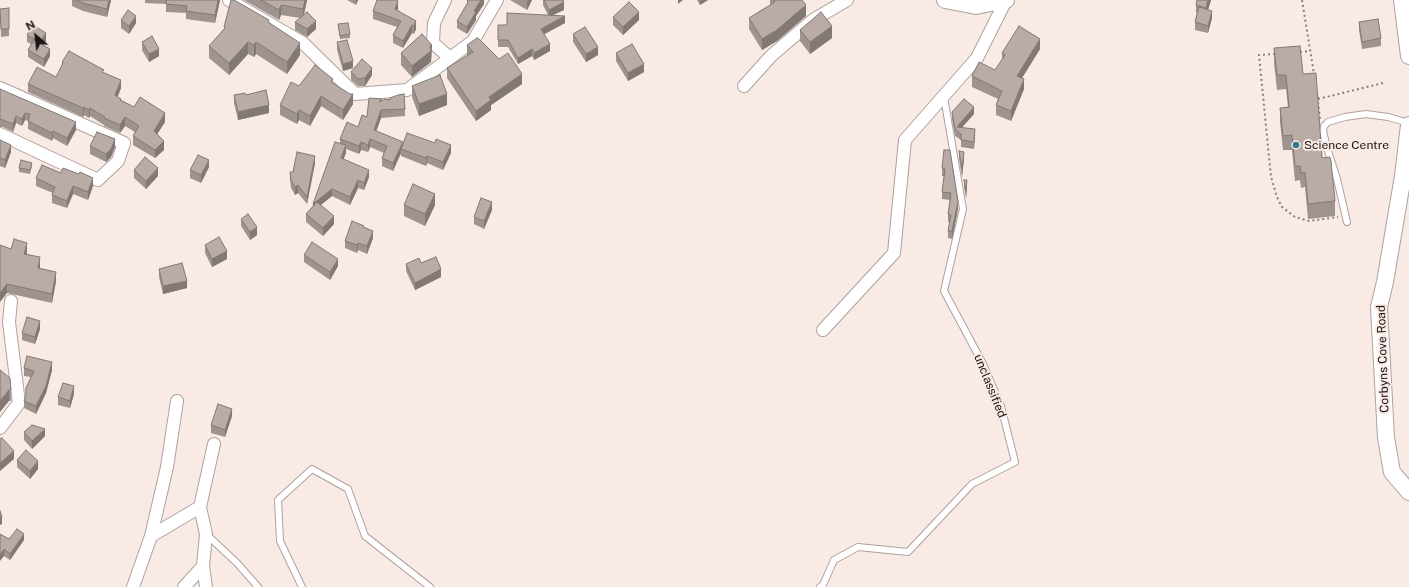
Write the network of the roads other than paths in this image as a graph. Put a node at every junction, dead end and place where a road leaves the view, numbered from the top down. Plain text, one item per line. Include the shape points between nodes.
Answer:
1 (229, 0) edge
2 (445, 0) edge
3 (496, 0) edge
4 (847, 0) edge
5 (945, 0) edge
6 (1006, 0) edge
7 (1402, 0) edge
8 (1409, 56) edge
9 (450, 58) junction
10 (744, 86) dead end
11 (0, 88) edge
12 (944, 95) junction
13 (1409, 124) edge
14 (0, 134) edge
15 (1346, 219) road end
16 (11, 300) dead end
17 (823, 330) dead end
18 (177, 401) dead end
19 (0, 428) edge
20 (214, 444) dead end
21 (1409, 492) edge
22 (200, 507) junction
23 (206, 534) junction
24 (151, 536) junction
25 (203, 566) junction
26 (132, 587) edge
27 (184, 587) edge
28 (206, 587) edge
29 (258, 587) edge
30 (302, 587) edge
31 (430, 587) edge
32 (820, 587) edge

1 - 9 street via 303,43 354,94 407,90
2 - 9 street via 434,23 433,43
3 - 9 street via 473,41
4 - 10 street via 813,20 771,56
5 - 6 main road via 976,6
6 - 12 street via 977,58
7 - 8 main road
11 - 14 street via 124,143 118,161 98,180
12 - 17 street via 905,140 894,253
12 - 32 lane, unclassified via 963,208 944,291 983,364 1001,406 1015,462 972,484 908,552 858,547 834,560
13 - 15 lane via 1366,114 1345,117 1328,122 1324,126 1327,148
13 - 21 main road, Corbyns Cove Road via 1402,183 1380,307 1386,438 1392,472
16 - 19 street via 9,322 19,403
18 - 24 street
20 - 22 street
22 - 23 street
22 - 24 street
23 - 25 street
23 - 29 lane
24 - 26 street
25 - 27 street
25 - 28 street
30 - 31 lane via 280,541 278,500 312,469 348,488 366,536

